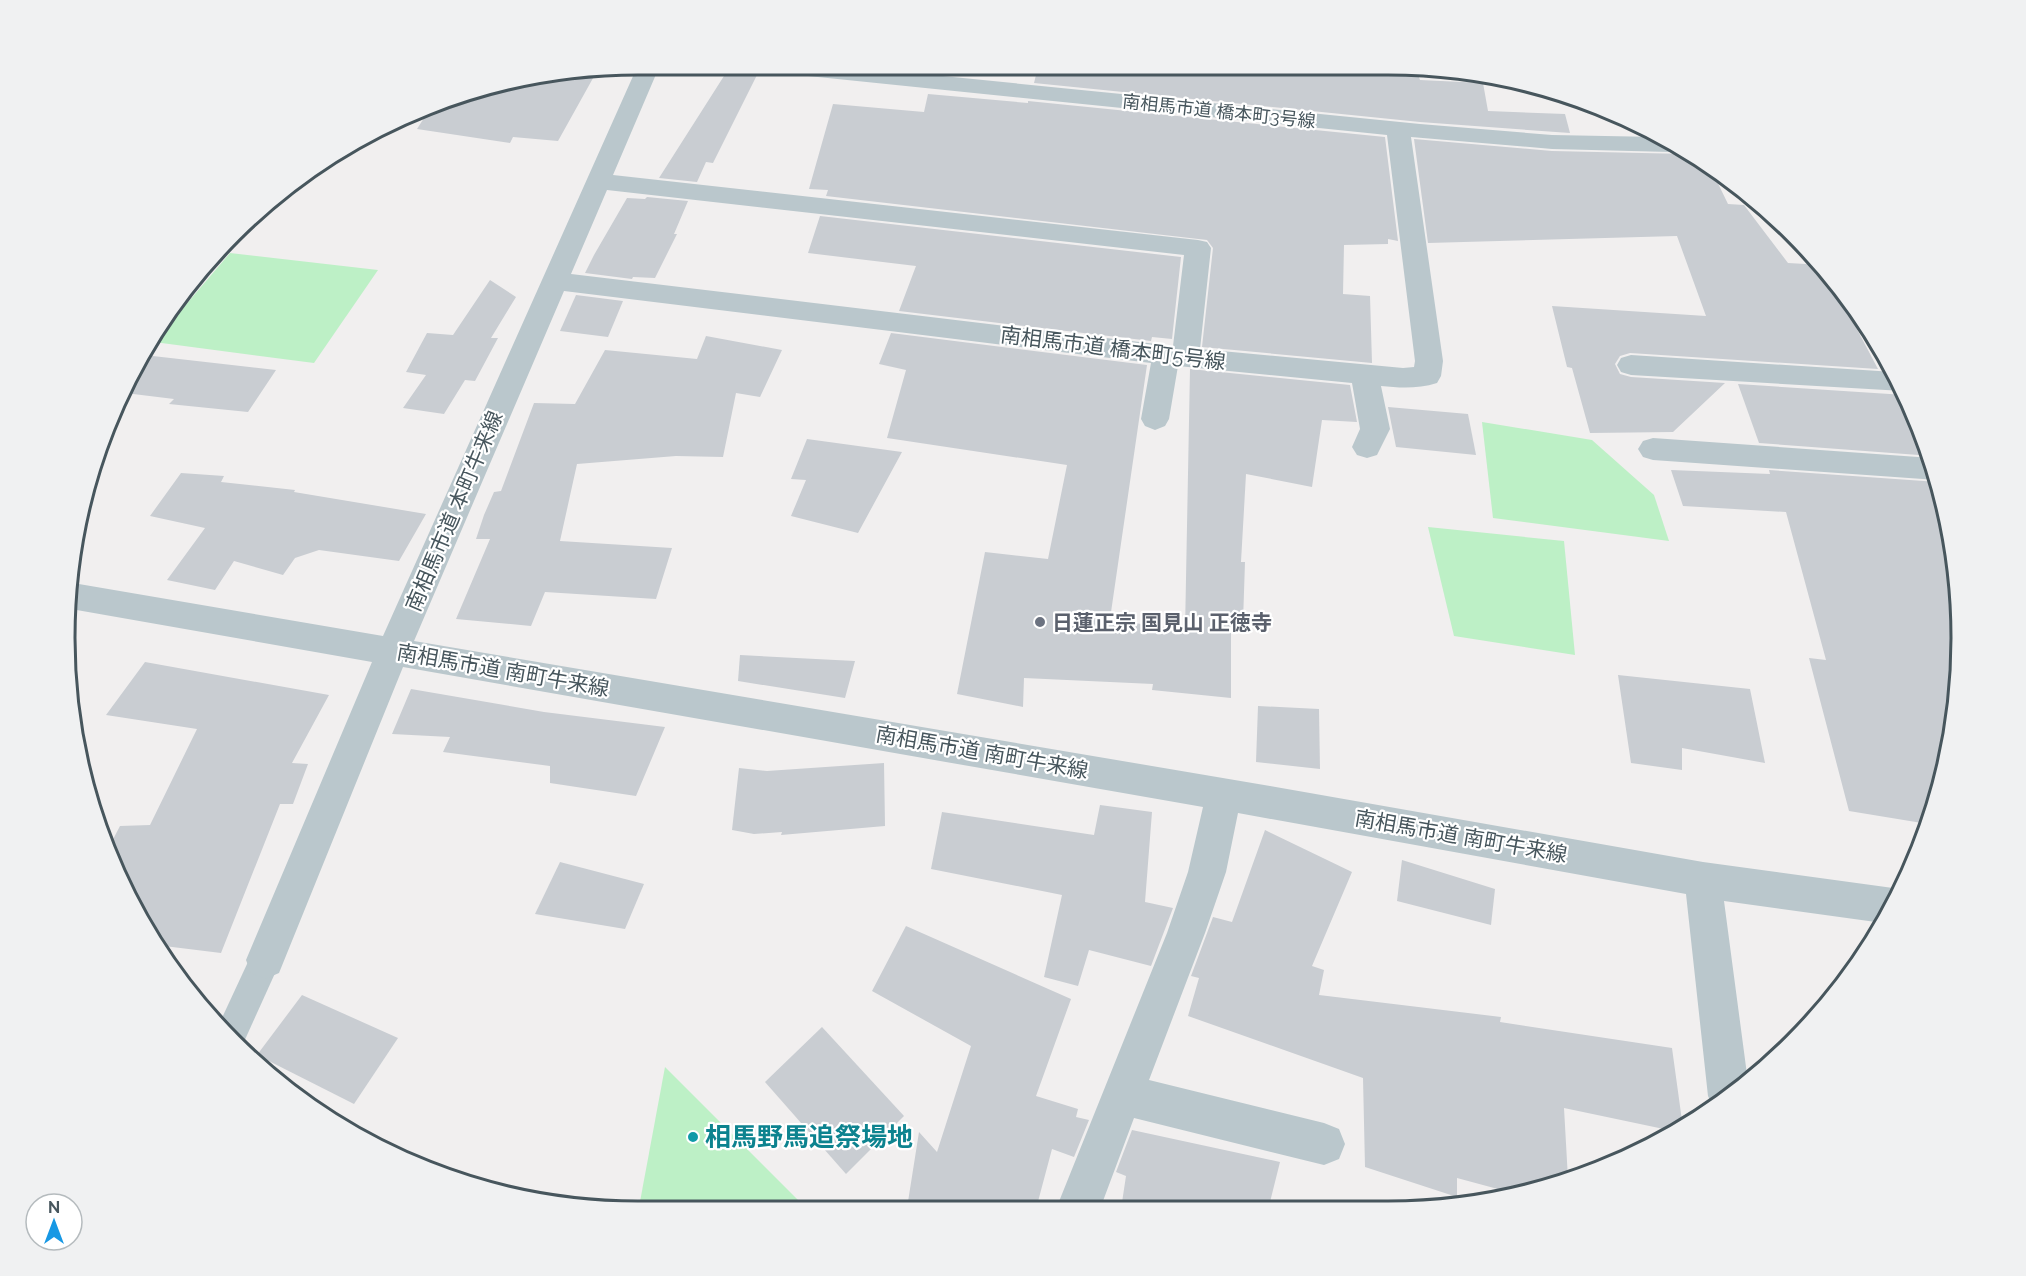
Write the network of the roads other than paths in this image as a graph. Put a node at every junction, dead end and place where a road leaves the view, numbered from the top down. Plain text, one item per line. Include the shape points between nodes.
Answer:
1 (644, 75) edge
2 (867, 75) edge
3 (1398, 129) junction
4 (1660, 145) edge
5 (600, 181) junction
6 (553, 281) junction
7 (1176, 355) junction
8 (1631, 365) dead end
9 (1365, 374) junction
10 (1889, 381) edge
11 (1155, 419) dead end
12 (1367, 447) dead end
13 (1653, 449) dead end
14 (1925, 468) edge
15 (76, 597) edge
16 (393, 651) junction
17 (1224, 795) junction
18 (1703, 880) junction
19 (1884, 905) edge
20 (265, 960) joint
21 (233, 1029) edge
22 (1728, 1087) edge
23 (1124, 1095) junction
24 (1324, 1144) dead end
25 (1081, 1201) edge

1 - 5 street, 南相馬市道 本町牛来線
2 - 3 street, 南相馬市道 橋本町3号線
3 - 4 street, 南相馬市道 橋本町3号線 via 1552,142
3 - 9 street, 南相馬市道 橋本町5号線 via 1424,315 1427,376
5 - 6 street, 南相馬市道 本町牛来線
5 - 7 street via 1198,248
6 - 7 street, 南相馬市道 橋本町5号線
6 - 16 street, 南相馬市道 本町牛来線
7 - 9 street, 南相馬市道 橋本町5号線
7 - 11 street
8 - 10 street
9 - 12 street via 1375,429
13 - 14 street
15 - 16 street, 南相馬市道 南町牛来線
16 - 17 street, 南相馬市道 南町牛来線
16 - 20 street, 南相馬市道 本町牛来線
17 - 18 street, 南相馬市道 南町牛来線
17 - 23 street via 1207,872
18 - 19 street, 南相馬市道 南町牛来線
18 - 22 street
20 - 21 lane
23 - 24 street
23 - 25 street

